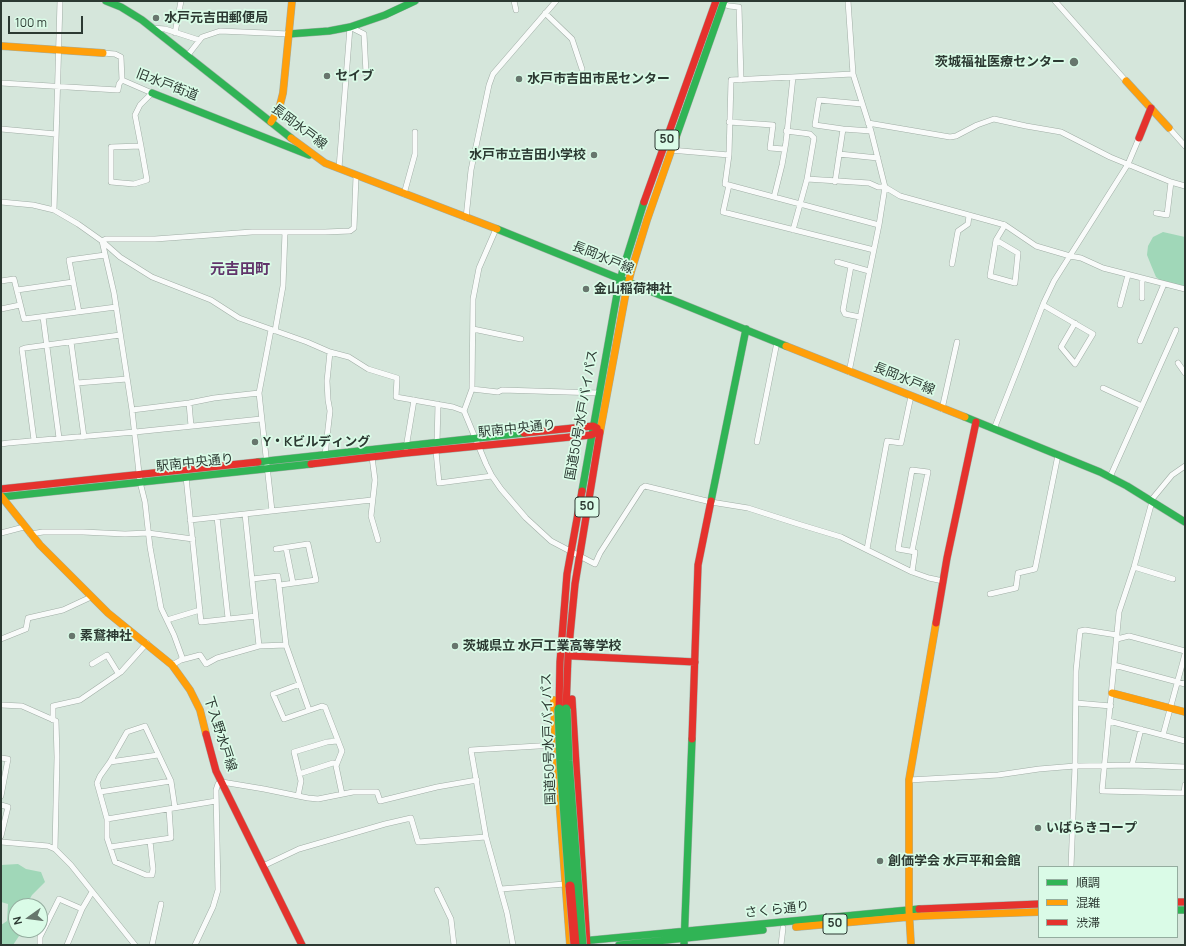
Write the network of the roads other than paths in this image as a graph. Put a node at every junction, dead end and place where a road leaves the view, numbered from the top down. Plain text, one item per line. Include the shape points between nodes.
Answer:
1 (60, 1) edge
2 (106, 1) edge
3 (181, 1) edge
4 (292, 1) edge
5 (415, 1) edge
6 (514, 1) edge
7 (555, 1) edge
8 (848, 1) edge
9 (1055, 1) edge
10 (721, 2) edge
11 (516, 10) dead end
12 (545, 13) junction
13 (350, 27) junction
14 (152, 28) junction
15 (175, 33) junction
16 (289, 34) junction
17 (199, 40) junction
18 (1, 46) edge
19 (59, 50) junction
20 (103, 52) joint
21 (188, 55) junction
22 (582, 69) dead end
23 (366, 73) dead end
24 (853, 74) junction
25 (793, 77) junction
26 (122, 80) junction
27 (741, 80) junction
28 (1126, 81) joint
29 (1, 82) edge
30 (58, 86) junction
31 (152, 93) junction
32 (862, 104) junction
33 (1151, 108) junction
34 (271, 122) junction
35 (730, 122) junction
36 (868, 123) junction
37 (1169, 128) joint
38 (1, 129) edge
39 (843, 129) junction
40 (786, 131) junction
41 (870, 131) junction
42 (415, 132) dead end
43 (56, 134) junction
44 (1138, 138) joint
45 (141, 146) junction
46 (1185, 146) edge
47 (668, 149) junction
48 (784, 149) junction
49 (839, 154) junction
50 (729, 155) junction
51 (315, 157) junction
52 (878, 158) junction
53 (1128, 164) junction
54 (339, 168) junction
55 (356, 176) junction
56 (807, 179) junction
57 (835, 182) junction
58 (1171, 182) junction
59 (729, 185) junction
60 (1185, 186) edge
61 (885, 187) junction
62 (404, 194) junction
63 (774, 197) junction
64 (1, 202) edge
65 (800, 204) junction
66 (54, 210) junction
67 (1156, 213) dead end
68 (969, 215) junction
69 (466, 218) junction
70 (878, 225) junction
71 (1005, 225) junction
72 (496, 229) junction
73 (793, 230) junction
74 (285, 232) junction
75 (996, 240) junction
76 (102, 241) junction
77 (874, 250) junction
78 (105, 255) junction
79 (1070, 256) junction
80 (837, 262) dead end
81 (952, 264) dead end
82 (852, 266) junction
83 (869, 271) junction
84 (1128, 275) junction
85 (1142, 278) junction
86 (625, 281) junction
87 (1, 282) edge
88 (73, 282) junction
89 (1164, 284) junction
90 (1185, 289) edge
91 (17, 290) junction
92 (1142, 298) dead end
93 (20, 305) junction
94 (1043, 305) junction
95 (1120, 305) dead end
96 (116, 307) junction
97 (1, 309) edge
98 (80, 312) junction
99 (43, 317) junction
100 (860, 317) junction
101 (1075, 323) junction
102 (473, 329) junction
103 (746, 329) junction
104 (1176, 330) dead end
105 (273, 331) junction
106 (120, 335) junction
107 (521, 339) dead end
108 (1140, 341) dead end
109 (71, 342) junction
110 (777, 342) junction
111 (957, 342) dead end
112 (47, 345) junction
113 (330, 352) junction
114 (1178, 363) dead end
115 (849, 372) junction
116 (1185, 373) edge
117 (127, 379) junction
118 (76, 383) junction
119 (1103, 388) dead end
120 (472, 389) junction
121 (259, 393) junction
122 (599, 393) junction
123 (911, 396) junction
124 (414, 400) junction
125 (189, 403) junction
126 (438, 404) junction
127 (1142, 406) junction
128 (942, 409) junction
129 (132, 410) junction
130 (464, 411) junction
131 (261, 419) junction
132 (976, 422) junction
133 (191, 426) junction
134 (994, 429) junction
135 (595, 430) junction
136 (135, 432) junction
137 (84, 437) junction
138 (59, 438) junction
139 (34, 440) junction
140 (757, 442) dead end
141 (477, 443) junction
142 (1, 444) edge
143 (436, 447) junction
144 (406, 450) junction
145 (1058, 454) junction
146 (325, 455) junction
147 (372, 457) junction
148 (266, 465) junction
149 (1185, 466) edge
150 (492, 476) junction
151 (186, 477) junction
152 (1110, 477) junction
153 (139, 478) junction
154 (1, 495) edge
155 (372, 500) junction
156 (711, 502) junction
157 (1152, 502) junction
158 (272, 511) junction
159 (245, 514) junction
160 (217, 517) junction
161 (190, 520) junction
162 (1185, 522) edge
163 (24, 526) junction
164 (1, 533) edge
165 (148, 533) junction
166 (30, 534) junction
167 (192, 539) junction
168 (378, 540) dead end
169 (286, 548) junction
170 (276, 549) dead end
171 (867, 549) junction
172 (912, 551) junction
173 (575, 554) junction
174 (1134, 567) junction
175 (912, 572) junction
176 (252, 579) junction
177 (1173, 579) dead end
178 (943, 580) junction
179 (293, 583) junction
180 (280, 585) junction
181 (570, 586) junction
182 (990, 594) dead end
183 (92, 597) junction
184 (200, 610) junction
185 (256, 616) junction
186 (228, 618) junction
187 (167, 620) junction
188 (1117, 637) junction
189 (1, 639) edge
190 (147, 644) junction
191 (259, 646) junction
192 (286, 646) junction
193 (1185, 651) edge
194 (1185, 654) edge
195 (573, 656) junction
196 (182, 660) junction
197 (694, 662) junction
198 (92, 664) dead end
199 (172, 665) junction
200 (1114, 665) junction
201 (118, 674) junction
202 (1178, 682) junction
203 (300, 684) junction
204 (1185, 684) edge
205 (1112, 693) junction
206 (1076, 702) junction
207 (1, 704) edge
208 (1111, 706) junction
209 (1170, 708) junction
210 (563, 709) junction
211 (309, 710) junction
212 (1185, 712) edge
213 (53, 720) junction
214 (1109, 721) junction
215 (1141, 729) junction
216 (1163, 735) junction
217 (337, 741) junction
218 (1185, 741) edge
219 (555, 745) junction
220 (158, 755) junction
221 (1, 758) edge
222 (110, 762) junction
223 (337, 764) junction
224 (1104, 765) junction
225 (1132, 765) junction
226 (1075, 766) junction
227 (1185, 767) edge
228 (299, 774) junction
229 (477, 780) junction
230 (909, 780) junction
231 (171, 781) junction
232 (222, 782) junction
233 (1185, 785) edge
234 (100, 792) junction
235 (1185, 793) edge
236 (342, 794) junction
237 (1, 796) edge
238 (298, 796) junction
239 (216, 802) junction
240 (1, 805) edge
241 (176, 808) junction
242 (169, 809) junction
243 (107, 819) junction
244 (1, 836) edge
245 (486, 837) junction
246 (150, 841) junction
247 (1, 842) edge
248 (110, 847) junction
249 (55, 849) junction
250 (263, 866) junction
251 (1071, 866) edge
252 (565, 884) junction
253 (437, 890) dead end
254 (501, 890) junction
255 (92, 892) junction
256 (161, 904) dead end
257 (1038, 904) edge
258 (82, 909) junction
259 (1038, 912) edge
260 (909, 913) junction
261 (783, 928) junction
262 (684, 939) edge
263 (585, 943) edge
264 (40, 945) edge
265 (67, 945) edge
266 (135, 945) edge
267 (152, 945) edge
268 (195, 945) edge
269 (302, 945) edge
270 (454, 945) edge
271 (513, 945) edge
272 (570, 945) edge
273 (619, 945) edge
274 (781, 945) edge
275 (911, 945) edge

1 - 19 street
2 - 14 main road, 長岡水戸線 via 128,10
3 - 15 street
4 - 16 main road
5 - 13 main road via 385,16
6 - 11 street
7 - 12 street
8 - 24 street
9 - 28 street
10 - 27 street via 739,7
10 - 47 main road, 国道50号水戸バイパス / 50
12 - 22 street via 572,40
12 - 69 street via 493,74 471,170
13 - 16 main road
13 - 23 street via 364,34
13 - 54 street
14 - 15 street via 157,27
14 - 21 main road, 長岡水戸線
15 - 17 street
16 - 17 street via 220,31
16 - 34 main road via 281,102
17 - 21 street
18 - 19 main road, 旧水戸街道
19 - 20 main road, 旧水戸街道
19 - 30 street
20 - 26 street, 旧水戸街道 via 121,57
21 - 34 main road, 長岡水戸線
24 - 25 street
24 - 32 street
25 - 27 street
25 - 40 street
26 - 30 street via 118,90
26 - 31 street, 旧水戸街道
27 - 35 street via 731,80
28 - 33 main road
29 - 30 street
30 - 43 street
31 - 45 street via 140,105 135,115
31 - 51 main road, 旧水戸街道
32 - 36 street
32 - 39 street via 819,100 815,125
33 - 37 main road
33 - 44 main road
34 - 51 main road, 長岡水戸線
35 - 48 street via 773,125 770,148
35 - 50 street
36 - 41 street
36 - 53 street via 950,138 994,119 1061,132
37 - 46 street
38 - 43 street
39 - 41 street
39 - 49 street
40 - 48 street
40 - 56 street via 810,134 814,138
41 - 52 street
42 - 62 street via 415,154
43 - 66 street
44 - 53 street
45 - 45 street via 146,180 134,184 111,182 111,147
47 - 50 street
47 - 86 main road, 国道50号水戸バイパス / 50 via 647,220
48 - 63 street
49 - 52 street
49 - 57 street
50 - 59 street via 725,184
51 - 54 main road, 長岡水戸線
52 - 61 street
53 - 58 street
53 - 79 street
54 - 55 main road, 長岡水戸線
55 - 62 main road, 長岡水戸線
55 - 74 street via 354,228 350,231
56 - 57 street
56 - 65 street
57 - 61 street via 869,183
58 - 60 street
58 - 67 street via 1167,215
59 - 63 street
59 - 73 street via 724,212
61 - 68 street via 900,196
61 - 70 street
62 - 69 main road, 長岡水戸線
63 - 65 street
64 - 66 street
65 - 70 street
65 - 73 street
66 - 76 street
68 - 71 street
68 - 81 street via 968,224 958,231
69 - 72 main road, 長岡水戸線
70 - 77 street
71 - 75 street
71 - 79 street via 1036,246
72 - 86 main road, 長岡水戸線
72 - 102 street via 479,268 473,300
73 - 77 street
74 - 76 street
74 - 105 street via 283,286
75 - 75 street via 990,276 1015,283 1018,253
76 - 78 street
76 - 105 street via 120,257 152,277 211,300 239,318
77 - 83 street
78 - 88 street via 69,260
78 - 96 street
79 - 84 street
79 - 94 street
80 - 82 street
82 - 83 street
82 - 100 street via 844,310 845,314
83 - 100 street
84 - 85 street
84 - 95 street
85 - 89 street
85 - 92 street
86 - 103 main road, 長岡水戸線
86 - 122 main road, 国道50号水戸バイパス / 50
86 - 135 main road, 国道50号水戸バイパス / 50 via 613,357
87 - 91 street via 14,279
88 - 91 street
88 - 98 street
89 - 90 street
89 - 108 street
91 - 93 street
93 - 97 street
93 - 99 street via 24,319
94 - 101 street
94 - 134 street
96 - 98 street
96 - 106 street
98 - 99 street
99 - 112 street
100 - 115 street
101 - 101 street via 1093,334 1075,364 1061,347
102 - 107 street
102 - 120 street
103 - 110 main road, 長岡水戸線
103 - 156 main road
104 - 127 street
105 - 113 street
105 - 121 street
106 - 109 street
106 - 117 street
109 - 112 street
109 - 118 street
110 - 115 main road, 長岡水戸線
110 - 140 street
111 - 128 street
112 - 138 street
112 - 139 street via 22,350
113 - 124 street via 349,357 368,369 397,378 396,397
113 - 146 street via 327,381 330,411
114 - 116 street
115 - 123 main road, 長岡水戸線
117 - 118 street
117 - 129 street
118 - 137 street
119 - 127 street
120 - 122 street via 498,392 502,390
120 - 130 street
121 - 125 street
121 - 131 street
122 - 135 main road, 国道50号水戸バイパス / 50
123 - 128 main road, 長岡水戸線
123 - 171 street via 901,443 887,441
124 - 126 street
124 - 144 street
125 - 129 street
125 - 133 street
126 - 130 street
126 - 143 street
127 - 152 street
128 - 132 main road, 長岡水戸線
129 - 136 street
130 - 141 street
131 - 133 street
131 - 148 street
132 - 134 main road, 長岡水戸線
132 - 178 main road
133 - 136 street
134 - 145 main road, 長岡水戸線
135 - 141 main road, 駅南中央通り
135 - 173 main road, 国道50号水戸バイパス / 50
136 - 137 street
136 - 153 street
137 - 138 street
138 - 139 street
139 - 142 street
141 - 143 main road, 駅南中央通り
141 - 150 street
143 - 144 main road, 駅南中央通り
143 - 150 street via 439,483
144 - 146 main road, 駅南中央通り
144 - 147 main road, 駅南中央通り
145 - 152 main road, 長岡水戸線
145 - 182 street via 1035,569 1018,573 1016,588
146 - 148 main road, 駅南中央通り
147 - 148 main road, 駅南中央通り
147 - 155 street via 375,480
148 - 151 main road, 駅南中央通り
148 - 153 main road, 駅南中央通り
148 - 158 street
149 - 157 street via 1172,475
150 - 173 street via 500,490 526,518 551,541
151 - 153 main road, 駅南中央通り
151 - 161 street
152 - 157 main road, 長岡水戸線
153 - 154 main road, 駅南中央通り
153 - 165 street via 145,502
154 - 163 main road, 下入野水戸線
155 - 158 street
155 - 168 street via 371,516
156 - 171 street via 748,508 841,537
156 - 173 street via 645,486 595,564
156 - 197 main road via 698,565
157 - 162 main road, 長岡水戸線
157 - 174 street
158 - 159 street
159 - 160 street
159 - 176 street
160 - 161 street
160 - 186 street
161 - 167 street
163 - 164 street
163 - 166 main road, 下入野水戸線
165 - 166 street
165 - 167 street
165 - 187 street via 161,608
166 - 183 main road, 下入野水戸線
167 - 184 street
169 - 170 street
169 - 179 street
169 - 179 street via 308,544 316,580
171 - 175 street
172 - 172 street via 898,549 912,470 928,472
172 - 175 street via 915,552
173 - 181 main road, 国道50号水戸バイパス / 50
174 - 177 street
174 - 188 street via 1119,612
175 - 178 street
176 - 180 street via 278,576
176 - 185 street
178 - 230 main road
179 - 180 street
180 - 192 street
181 - 195 main road
181 - 210 main road, 国道50号水戸バイパス / 50 via 560,662
181 - 219 main road via 562,600 557,633
183 - 189 street via 63,610 28,618 26,629
183 - 190 main road, 下入野水戸線
184 - 186 street via 201,622
184 - 187 street
185 - 186 street
185 - 191 street
187 - 196 street
188 - 193 street via 1129,636
188 - 200 street
188 - 206 street via 1080,631
190 - 199 main road, 下入野水戸線
190 - 201 street
191 - 192 street
191 - 196 street via 217,658 206,664 200,655
192 - 203 street
194 - 202 street
195 - 197 main road
195 - 263 main road via 572,709
196 - 199 street
197 - 262 main road
198 - 201 street via 106,655
199 - 232 main road, 下入野水戸線 via 198,704 213,762
200 - 202 street
200 - 205 street
201 - 213 street via 80,700 53,706
202 - 204 street
202 - 209 street
203 - 211 street
203 - 211 street via 273,694 284,719
205 - 208 street
205 - 209 main road
206 - 208 street
206 - 226 street
207 - 213 street via 22,706
208 - 214 street
209 - 212 main road
209 - 216 street
210 - 263 main road, 国道50号水戸バイパス / 50, bridge
210 - 272 main road, 国道50号水戸バイパス / 50, bridge via 562,775
211 - 217 street via 325,707
213 - 249 street via 56,721 57,757
214 - 215 street
214 - 224 street
215 - 216 street
215 - 225 street
216 - 218 street
217 - 223 street via 342,751
217 - 228 street via 294,752
219 - 229 street via 471,750
219 - 252 main road
220 - 222 street
220 - 222 street via 145,726 127,732
220 - 231 street
221 - 237 street via 8,759
222 - 234 street via 97,783
223 - 228 street
223 - 236 street
224 - 225 street
224 - 226 street
224 - 235 street via 1102,791
225 - 227 street
226 - 230 street via 998,775
226 - 251 street
228 - 238 street via 301,781
229 - 236 street via 380,801 377,792
229 - 245 street
230 - 260 main road
231 - 234 street
231 - 241 street
232 - 238 street
232 - 239 street via 216,790
232 - 250 main road, 下入野水戸線
233 - 235 street
234 - 243 street
236 - 238 street via 318,799
239 - 241 street
239 - 268 street via 218,890
240 - 244 street via 8,807
241 - 242 street
242 - 243 street
242 - 246 street via 170,838
243 - 248 street via 107,838
245 - 250 street via 418,842 411,818 299,849
245 - 254 street
246 - 248 street
246 - 248 street via 154,869 152,875 146,876 115,862
247 - 249 street via 48,846
249 - 255 street
250 - 269 main road, 下入野水戸線
252 - 254 street
252 - 272 main road
253 - 270 street via 451,919
254 - 271 street
255 - 258 street
255 - 266 street
256 - 267 street
257 - 260 main road, さくら通り / 50
258 - 264 street via 59,899 40,937
258 - 265 street
259 - 260 main road, さくら通り / 50
260 - 261 main road, さくら通り / 50
260 - 262 main road, さくら通り / 50 via 782,923
260 - 275 main road
261 - 262 main road, さくら通り / 50
261 - 274 street
262 - 263 main road, さくら通り / 50
262 - 273 main road, さくら通り / 50
263 - 272 main road, さくら通り / 50

